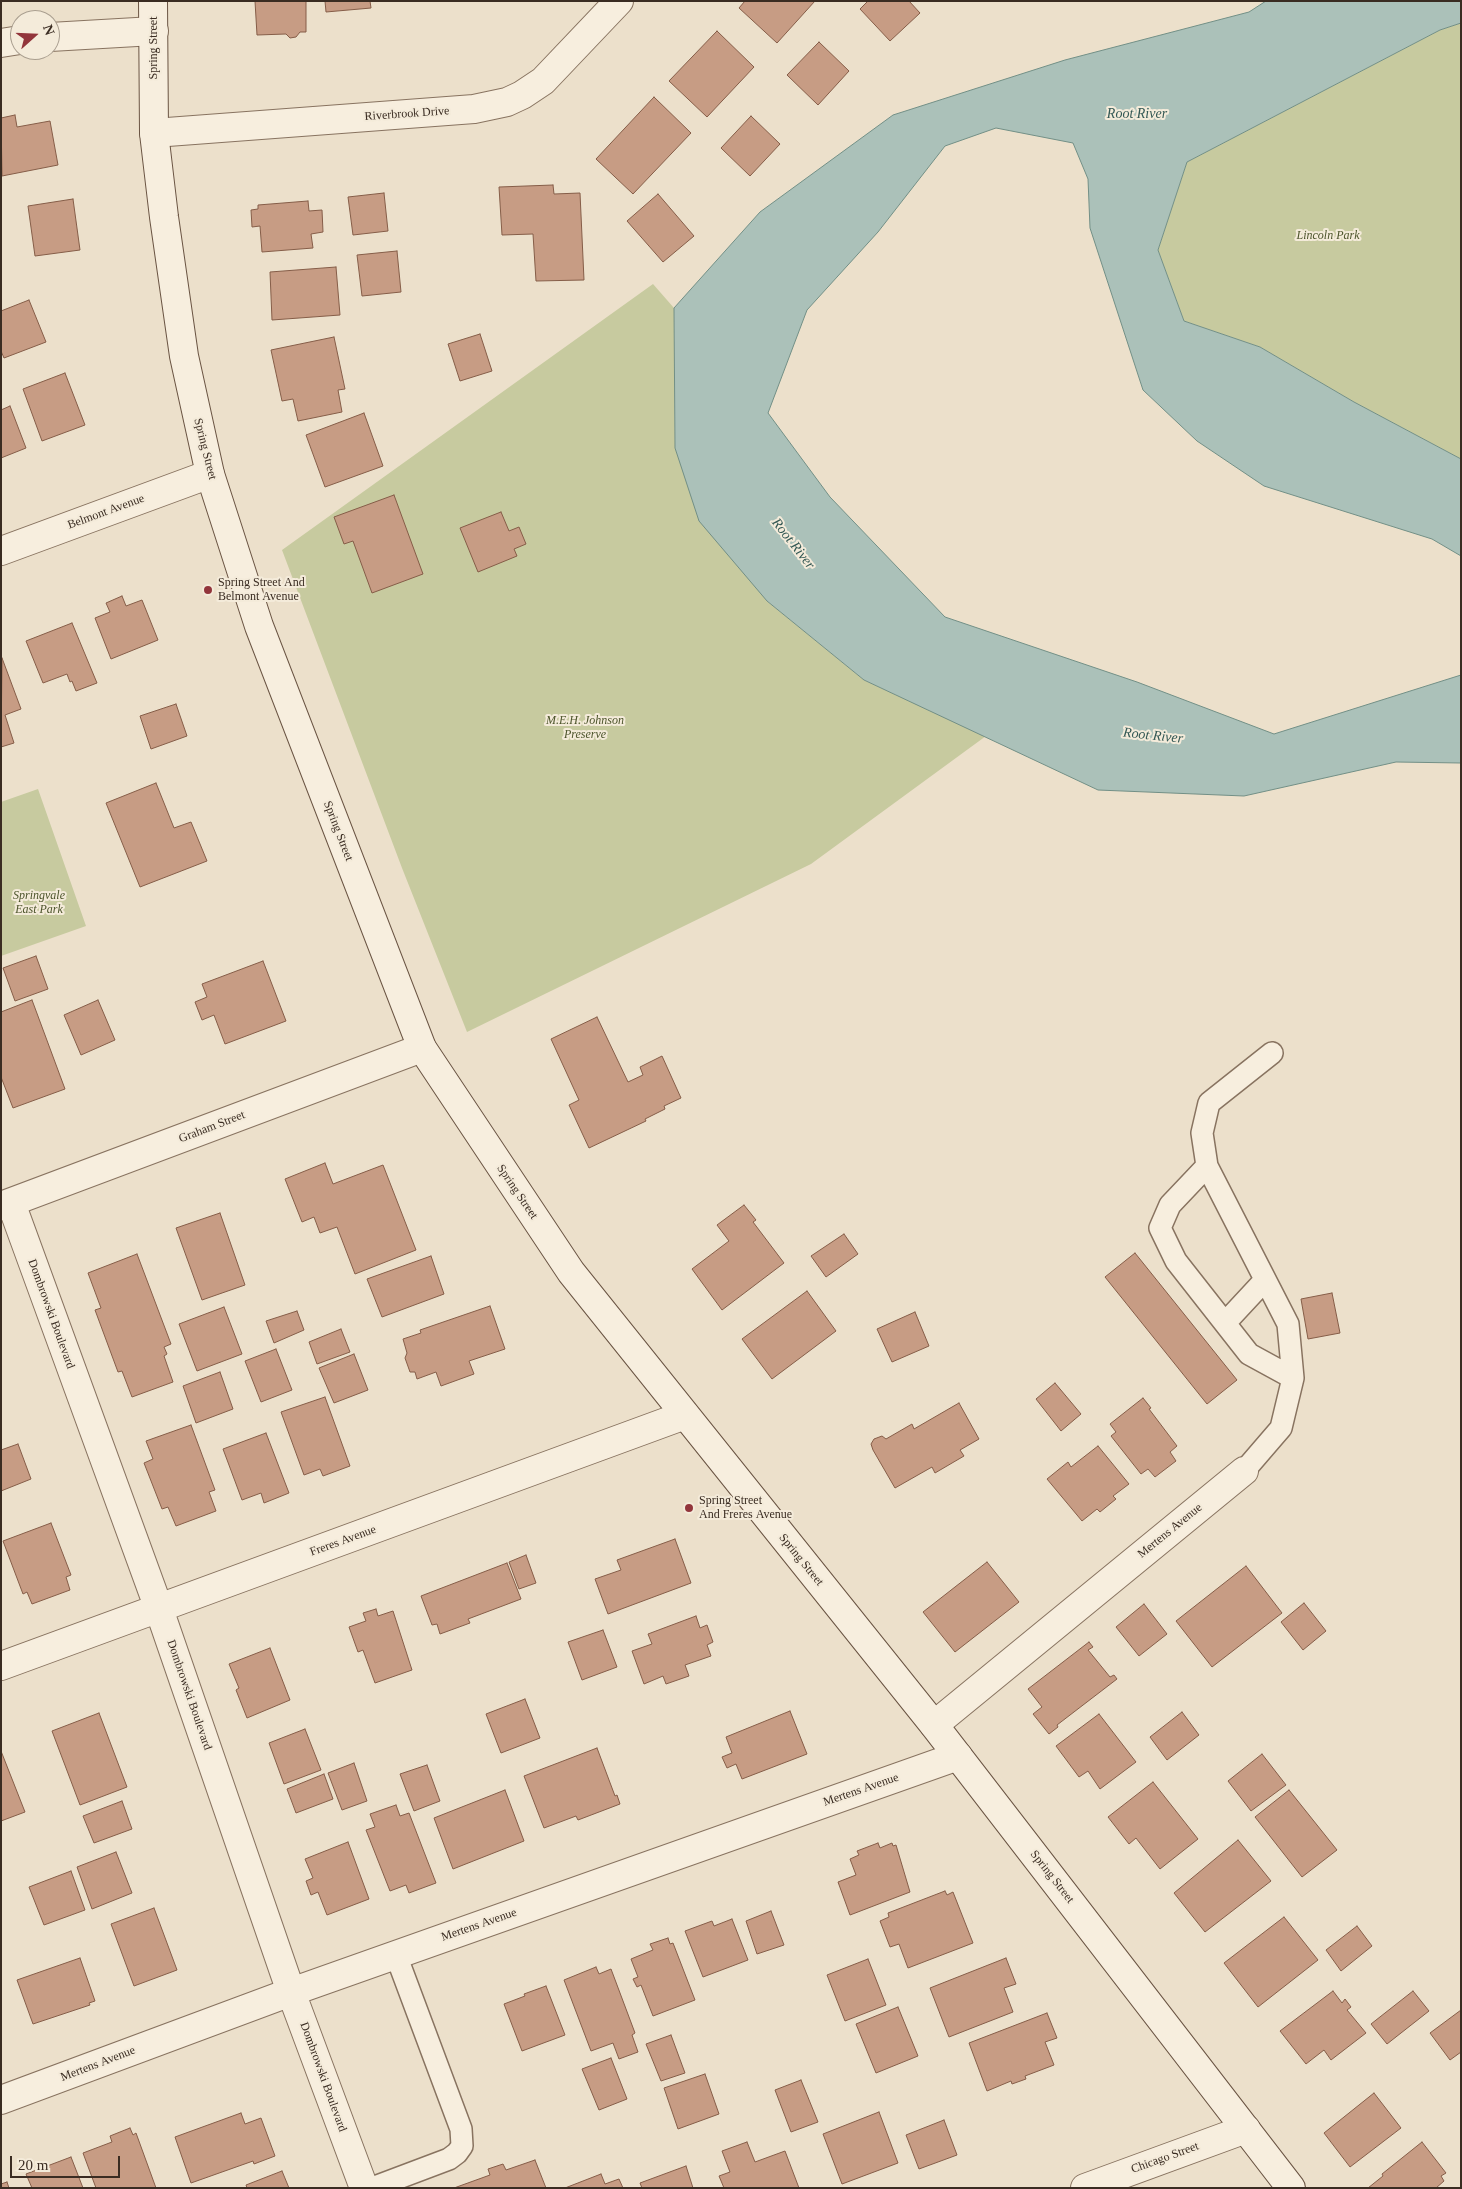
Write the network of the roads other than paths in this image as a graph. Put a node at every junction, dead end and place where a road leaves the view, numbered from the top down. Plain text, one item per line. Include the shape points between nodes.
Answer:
1 (154, 1) edge
2 (619, 1) edge
3 (154, 31) junction
4 (60, 36) edge
5 (154, 133) junction
6 (210, 474) junction
7 (1, 551) edge
8 (422, 1048) junction
9 (1272, 1053) dead end
10 (1207, 1166) junction
11 (6, 1204) edge
12 (1265, 1280) junction
13 (1225, 1324) junction
14 (1293, 1378) junction
15 (685, 1415) junction
16 (1244, 1471) joint
17 (159, 1609) junction
18 (1, 1666) edge
19 (934, 1725) junction
20 (958, 1756) junction
21 (396, 1955) junction
22 (291, 1992) junction
23 (1, 2100) edge
24 (1246, 2129) junction
25 (364, 2188) edge
26 (372, 2188) edge
27 (1084, 2188) edge
28 (1291, 2188) edge

1 - 3 street, Spring Street
2 - 5 street, Riverbrook Drive via 543,81 507,102 474,109
3 - 4 street
3 - 5 street, Spring Street
5 - 6 street, Spring Street via 184,356
6 - 7 street, Belmont Avenue
6 - 8 street, Spring Street via 259,626
8 - 11 street, Graham Street
8 - 15 street, Spring Street via 571,1272
9 - 10 lane via 1209,1103 1202,1134
10 - 12 lane
10 - 13 lane via 1170,1205 1160,1228 1176,1261
11 - 17 street, Dombrowski Boulevard
12 - 13 lane
12 - 14 lane via 1288,1324
13 - 14 lane via 1250,1354
14 - 16 lane via 1282,1428
15 - 17 street, Freres Avenue
15 - 19 street, Spring Street
16 - 19 street, Mertens Avenue
17 - 18 street, Freres Avenue
17 - 22 street, Dombrowski Boulevard
19 - 20 street, Spring Street
20 - 21 street, Mertens Avenue
20 - 24 street, Spring Street
21 - 22 street, Mertens Avenue
21 - 26 lane via 461,2129 462,2146 449,2159
22 - 23 street, Mertens Avenue
22 - 25 street, Dombrowski Boulevard
24 - 27 street, Chicago Street
24 - 28 street, Spring Street

